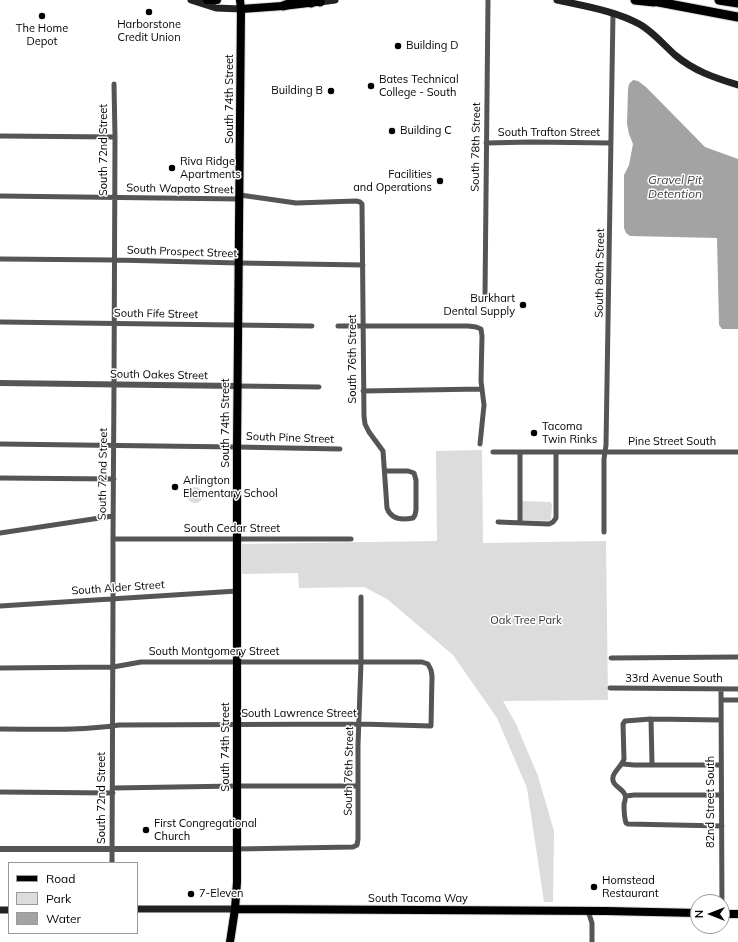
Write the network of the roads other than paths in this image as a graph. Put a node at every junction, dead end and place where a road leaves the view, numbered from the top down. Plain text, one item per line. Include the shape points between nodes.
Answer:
1 (191, 0) edge
2 (207, 0) edge
3 (217, 0) edge
4 (297, 0) edge
5 (335, 0) edge
6 (488, 0) edge
7 (557, 0) edge
8 (635, 0) edge
9 (648, 0) edge
10 (719, 0) edge
11 (315, 1) edge
12 (240, 4) edge
13 (672, 4) junction
14 (738, 4) edge
15 (284, 6) junction
16 (613, 13) junction
17 (738, 17) edge
18 (114, 84) dead end
19 (738, 85) edge
20 (0, 136) edge
21 (115, 137) junction
22 (611, 142) junction
23 (486, 143) junction
24 (0, 196) edge
25 (240, 197) junction
26 (115, 198) junction
27 (360, 202) joint
28 (0, 259) edge
29 (115, 260) junction
30 (239, 263) junction
31 (363, 266) junction
32 (485, 295) dead end
33 (0, 322) edge
34 (114, 324) junction
35 (238, 325) junction
36 (312, 326) dead end
37 (338, 326) dead end
38 (363, 326) junction
39 (0, 384) edge
40 (114, 385) junction
41 (238, 386) junction
42 (319, 387) dead end
43 (482, 389) junction
44 (363, 391) junction
45 (0, 444) edge
46 (480, 444) dead end
47 (114, 445) junction
48 (237, 447) junction
49 (340, 449) dead end
50 (493, 452) dead end
51 (520, 452) junction
52 (556, 452) junction
53 (738, 452) edge
54 (605, 453) junction
55 (385, 471) junction
56 (0, 478) edge
57 (114, 479) junction
58 (113, 516) junction
59 (498, 522) dead end
60 (520, 523) junction
61 (604, 532) dead end
62 (0, 533) edge
63 (113, 539) junction
64 (237, 539) junction
65 (351, 539) dead end
66 (237, 591) junction
67 (361, 597) dead end
68 (113, 599) junction
69 (0, 606) edge
70 (738, 657) edge
71 (610, 658) dead end
72 (237, 662) junction
73 (361, 662) junction
74 (113, 667) junction
75 (0, 668) edge
76 (610, 688) dead end
77 (721, 689) junction
78 (738, 689) edge
79 (721, 700) junction
80 (738, 700) edge
81 (651, 719) junction
82 (721, 720) junction
83 (237, 724) junction
84 (360, 724) junction
85 (113, 726) junction
86 (431, 726) joint
87 (0, 729) edge
88 (623, 764) junction
89 (652, 764) junction
90 (721, 765) junction
91 (237, 786) junction
92 (358, 786) junction
93 (113, 790) junction
94 (0, 792) edge
95 (721, 795) junction
96 (626, 796) junction
97 (722, 826) junction
98 (237, 848) junction
99 (0, 849) edge
100 (112, 849) junction
101 (112, 862) edge
102 (722, 894) edge
103 (138, 909) edge
104 (235, 909) junction
105 (588, 911) junction
106 (690, 913) edge
107 (230, 942) edge
108 (592, 942) edge

1 - 12 main road via 216,8
2 - 3 main road
4 - 15 highway
5 - 11 main road
6 - 23 street, South 78th Street
7 - 16 main road
8 - 13 highway
9 - 13 highway
10 - 14 highway
11 - 15 main road
12 - 15 main road
12 - 25 main road, South 74th Street
13 - 17 highway
16 - 19 main road via 647,29 675,55 695,69
16 - 22 street, South 80th Street
18 - 21 street, South 72nd Street
20 - 21 street
21 - 26 street, South 72nd Street
22 - 23 street, South Trafton Street
22 - 54 street, South 80th Street
23 - 32 street, South 78th Street
24 - 26 street, South Wapato Street
25 - 26 street, South Wapato Street
25 - 27 street, South Wapato Street via 296,203
25 - 30 main road, South 74th Street
26 - 29 street, South 72nd Street
27 - 31 street, South 76th Street via 363,206
28 - 29 street, South Prospect Street
29 - 30 street, South Prospect Street
29 - 34 street, South 72nd Street
30 - 31 street, South Prospect Street
30 - 35 main road, South 74th Street
31 - 38 street, South 76th Street
33 - 34 street, South Fife Street
34 - 35 street, South Fife Street
34 - 40 street, South 72nd Street
35 - 36 street, South Fife Street
35 - 41 main road, South 74th Street
37 - 38 street
38 - 43 street via 468,326 481,329
38 - 44 street, South 76th Street
39 - 40 street, South Oakes Street
40 - 41 street, South Oakes Street
40 - 47 street, South 72nd Street
41 - 42 street, South Oakes Street
41 - 48 main road, South 74th Street
43 - 44 street
43 - 46 street via 484,405
44 - 55 street, South 76th Street via 365,424 383,451
45 - 47 street, South Pine Street
47 - 48 street, South Pine Street
47 - 57 street, South 72nd Street
48 - 49 street, South Pine Street
48 - 64 main road, South 74th Street
50 - 51 street
51 - 52 street
51 - 60 street
52 - 54 street
52 - 60 street via 556,518 549,524
53 - 54 street, Pine Street South
54 - 61 street, South 80th Street
55 - 55 street, South 76th Street via 414,473 415,517 397,518 388,512
56 - 57 street
57 - 58 street, South 72nd Street
58 - 62 street
58 - 63 street, South 72nd Street
59 - 60 street
63 - 64 street, South Cedar Street
63 - 68 street, South 72nd Street
64 - 65 street, South Cedar Street
64 - 66 main road, South 74th Street
66 - 68 street, South Alder Street
66 - 72 main road, South 74th Street
67 - 73 street, South 76th Street
68 - 69 street, South Alder Street
68 - 74 street, South 72nd Street
70 - 71 street
72 - 73 street, South Montgomery Street
72 - 74 street, South Montgomery Street via 141,662
72 - 83 main road, South 74th Street
73 - 84 street, South 76th Street
73 - 86 street, South Montgomery Street via 428,664 432,670
74 - 75 street, South Montgomery Street
74 - 85 street, South 72nd Street
76 - 77 street, 33rd Avenue South
77 - 78 street, 33rd Avenue South
77 - 79 street, 82nd Street South
79 - 80 street, 33rd Avenue South
79 - 82 street, 82nd Street South
81 - 82 street
81 - 88 street via 624,722
81 - 89 street
82 - 90 street, 82nd Street South
83 - 84 street, South Lawrence Street
83 - 85 street, South Lawrence Street
83 - 91 main road, South 74th Street
84 - 86 street, South Lawrence Street
84 - 92 street, South 76th Street
85 - 87 street, South Lawrence Street
85 - 93 street, South 72nd Street
88 - 89 street
88 - 96 street via 612,779
89 - 90 street
90 - 95 street, 82nd Street South
91 - 92 street
91 - 93 street
91 - 98 main road, South 74th Street
92 - 98 street, South 76th Street via 358,839 357,845 353,848
93 - 94 street
93 - 100 street, South 72nd Street
95 - 96 street
95 - 97 street, 82nd Street South
96 - 97 street via 624,817 628,824
97 - 102 street, 82nd Street South
98 - 100 street
98 - 104 main road, South 74th Street
99 - 100 street
100 - 101 street, South 72nd Street
103 - 104 main road, South Tacoma Way
104 - 105 main road, South Tacoma Way
104 - 107 main road, South 74th Street
105 - 106 main road, South Tacoma Way
105 - 108 street via 592,923

